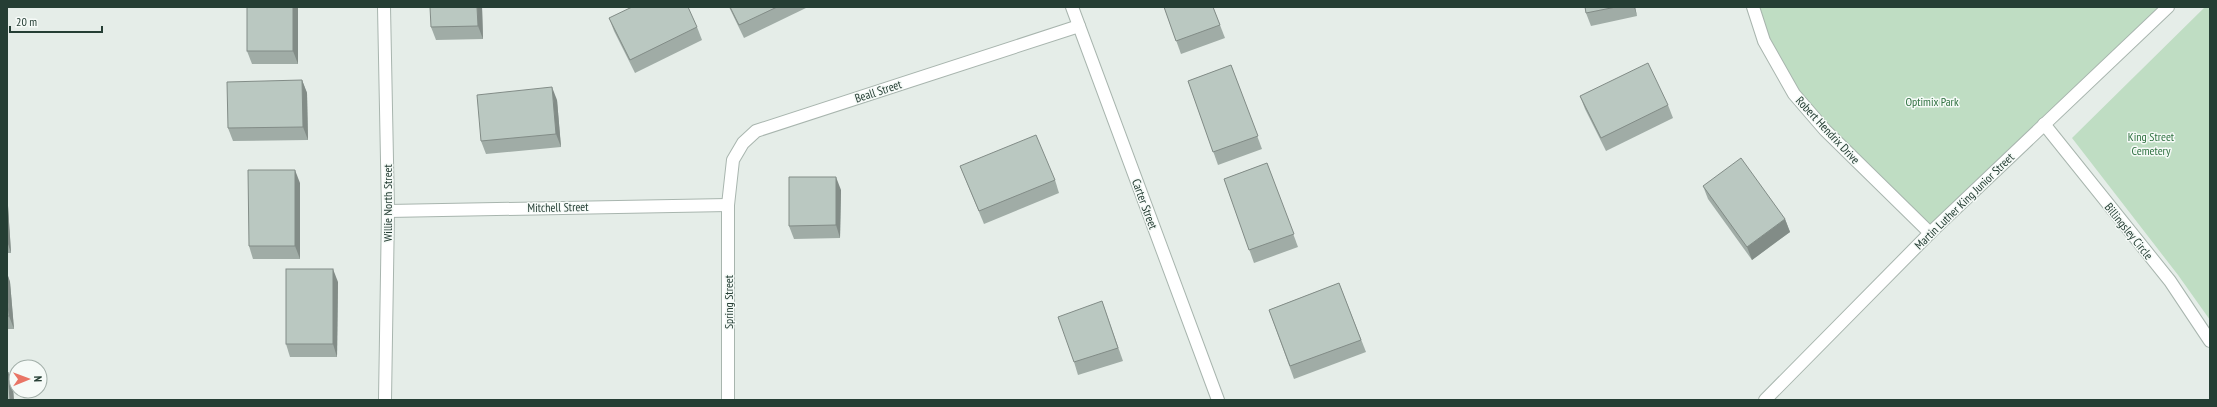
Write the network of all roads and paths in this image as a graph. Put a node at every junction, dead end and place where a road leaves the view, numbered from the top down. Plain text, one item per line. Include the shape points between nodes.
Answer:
1 (384, 7) edge
2 (1072, 7) edge
3 (1753, 7) edge
4 (2168, 7) edge
5 (1079, 26) junction
6 (2044, 124) junction
7 (728, 205) junction
8 (388, 210) junction
9 (1930, 233) junction
10 (2210, 341) edge
11 (385, 400) edge
12 (728, 400) edge
13 (1218, 400) edge
14 (1765, 400) edge

1 - 8 street, Willie North Street
2 - 5 street, Carter Street
3 - 9 street, Robert Hendrix Drive via 1764,41 1794,94 1825,130
4 - 6 street, Martin Luther King Junior Street
5 - 7 street, Beall Street via 756,131 743,143 733,160
5 - 13 street, Carter Street
6 - 9 street, Martin Luther King Junior Street
6 - 10 street, Billingsley Circle via 2170,281
7 - 8 street, Mitchell Street
7 - 12 street, Spring Street
8 - 11 street, Willie North Street
9 - 14 street, Martin Luther King Junior Street

